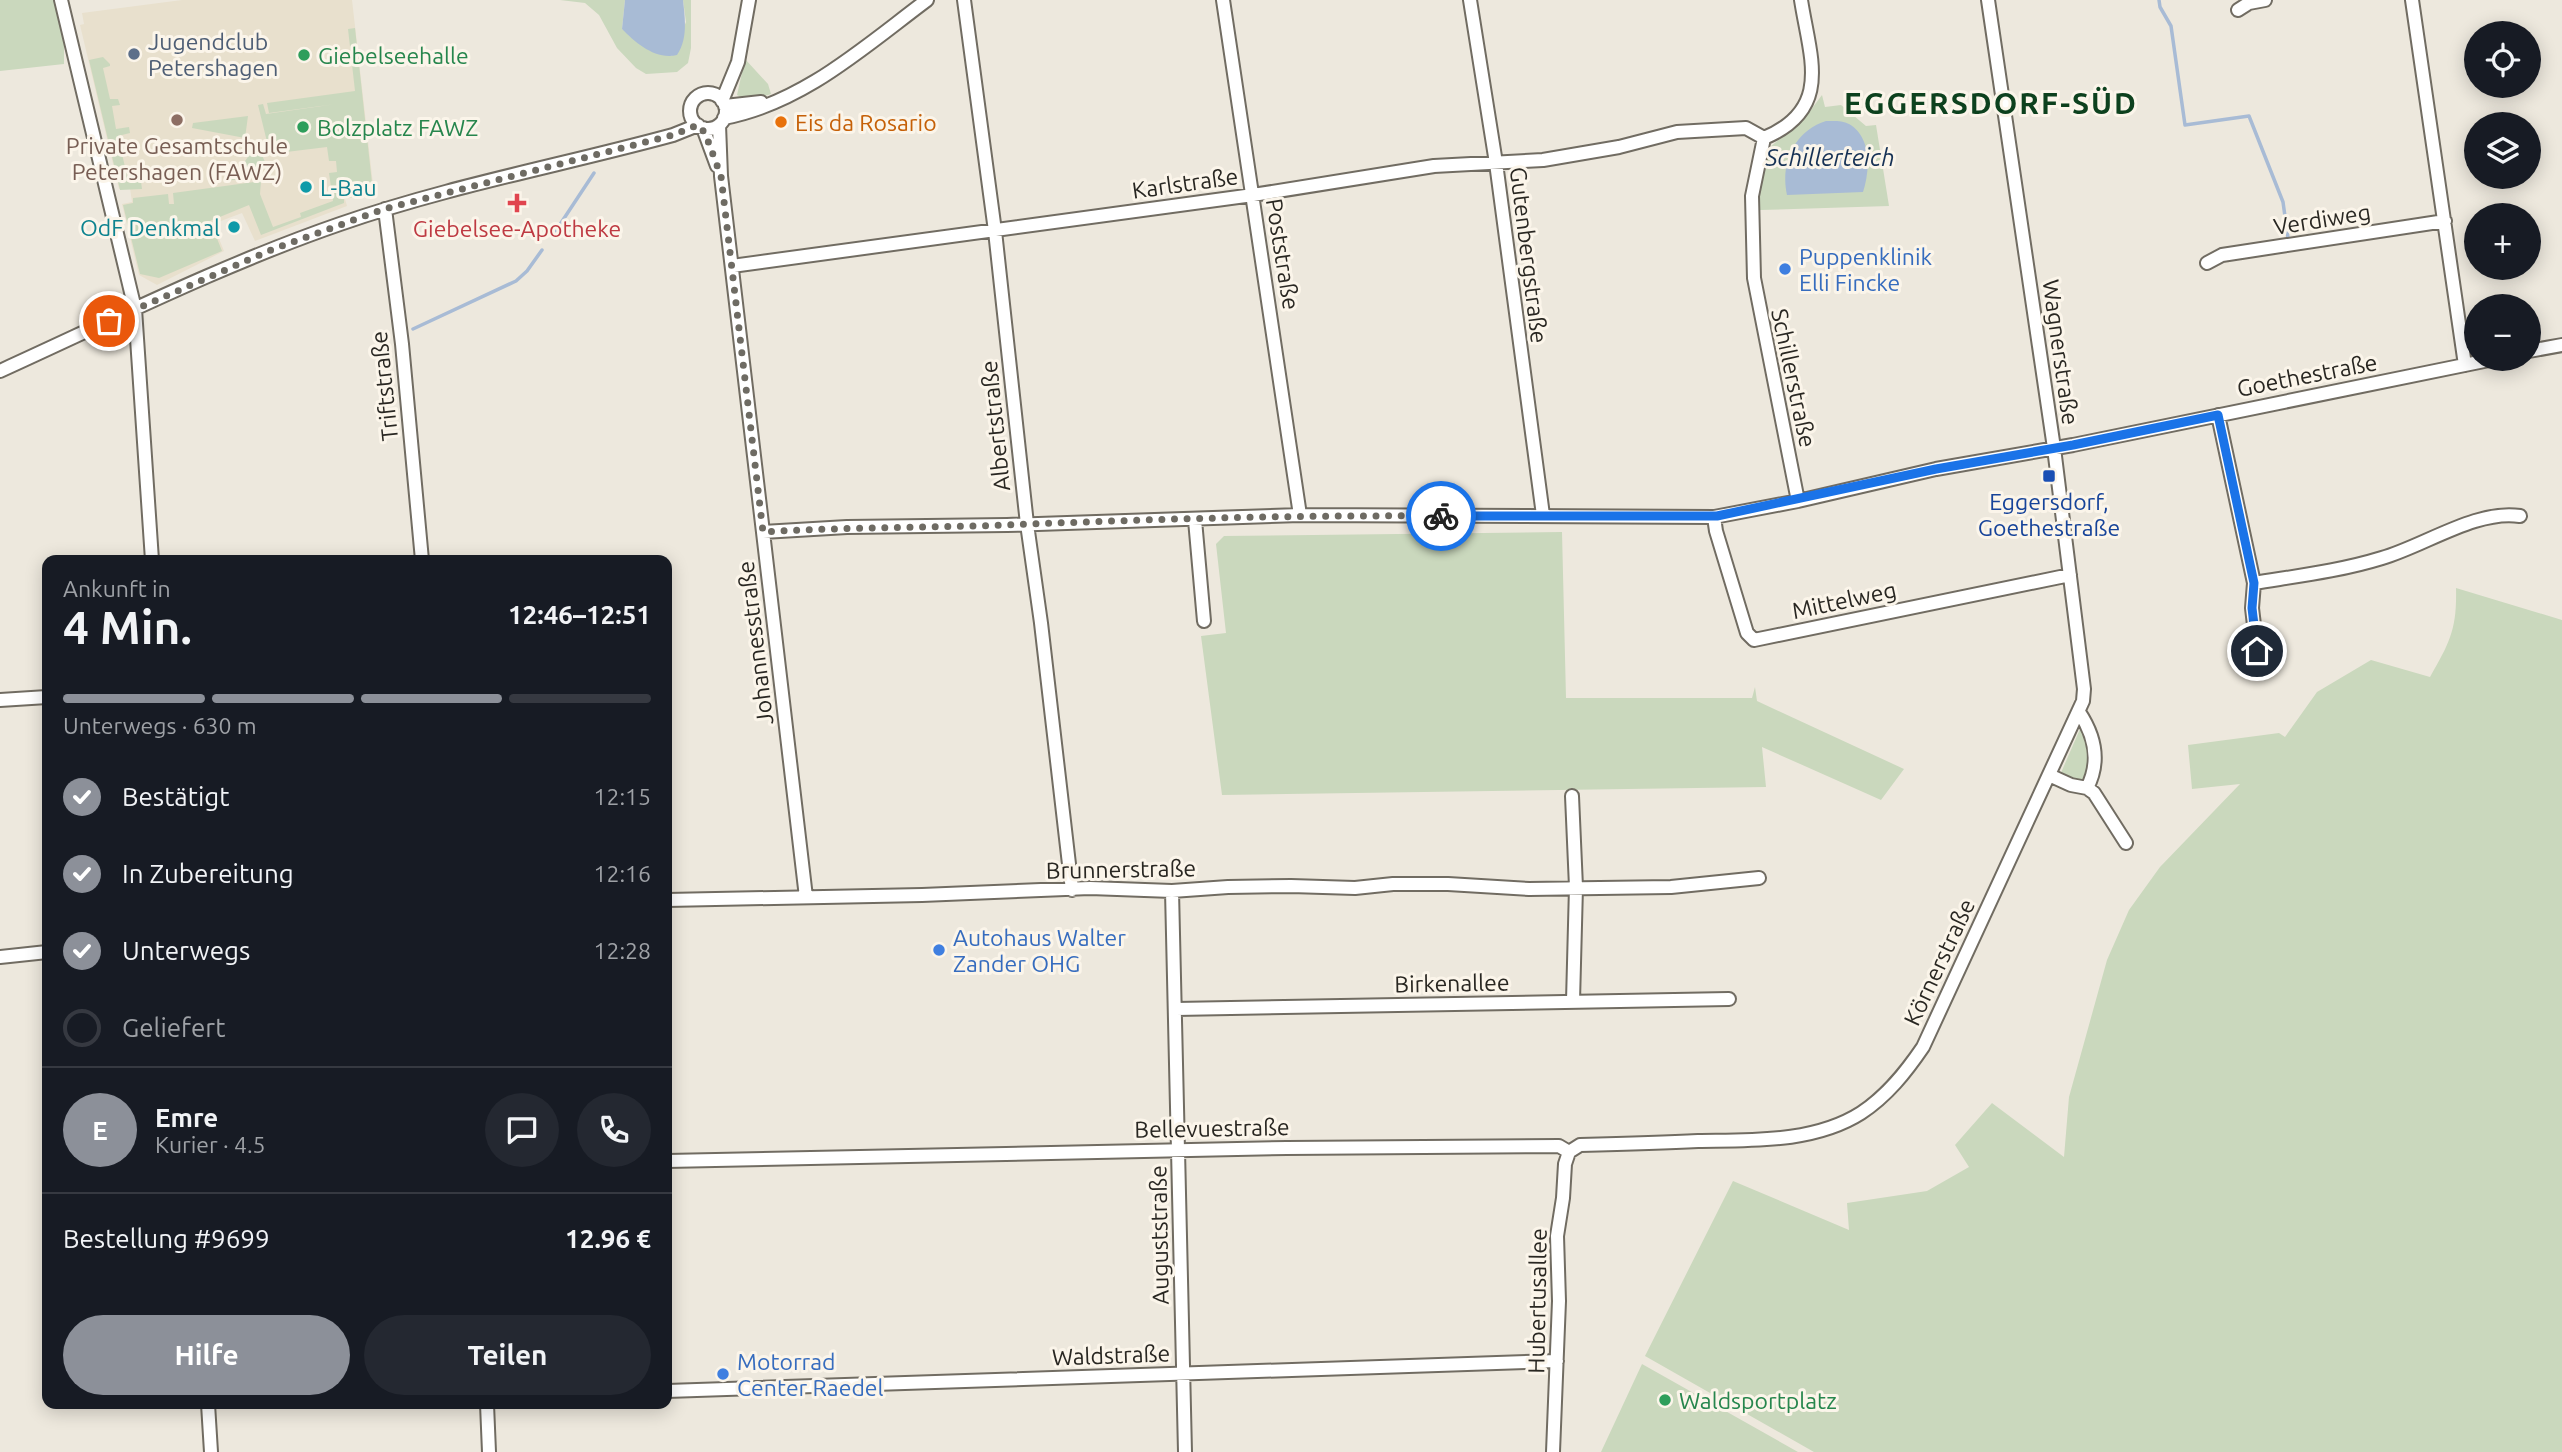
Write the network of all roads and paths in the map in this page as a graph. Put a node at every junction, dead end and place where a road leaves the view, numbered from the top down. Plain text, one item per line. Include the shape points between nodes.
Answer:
1 (61, 0) edge
2 (748, 0) edge
3 (927, 0) edge
4 (964, 0) edge
5 (1223, 0) edge
6 (1470, 0) edge
7 (1801, 0) edge
8 (1988, 0) edge
9 (2265, 0) edge
10 (2412, 0) edge
11 (2238, 10) dead end
12 (740, 42) junction
13 (709, 94) junction
14 (691, 108) junction
15 (723, 113) junction
16 (700, 127) junction
17 (1764, 138) junction
18 (652, 139) junction
19 (1496, 163) junction
20 (721, 176) junction
21 (1253, 195) junction
22 (384, 209) junction
23 (2445, 221) junction
24 (995, 230) junction
25 (2207, 263) dead end
26 (732, 266) junction
27 (135, 309) junction
28 (2562, 345) edge
29 (2541, 349) edge
30 (2464, 358) edge
31 (2464, 365) edge
32 (0, 371) edge
33 (2218, 415) junction
34 (2054, 448) junction
35 (1798, 501) junction
36 (1300, 515) junction
37 (1543, 515) junction
38 (1716, 516) junction
39 (2521, 516) dead end
40 (1195, 520) junction
41 (1027, 524) junction
42 (763, 532) junction
43 (152, 555) edge
44 (422, 555) edge
45 (2070, 575) junction
46 (2254, 583) junction
47 (1204, 621) dead end
48 (2257, 651) dead end
49 (42, 697) edge
50 (0, 700) edge
51 (2078, 712) junction
52 (2049, 775) junction
53 (2087, 788) junction
54 (1572, 796) dead end
55 (2126, 843) dead end
56 (1759, 878) dead end
57 (1576, 887) junction
58 (1072, 890) junction
59 (1172, 891) junction
60 (806, 897) junction
61 (672, 900) edge
62 (42, 953) edge
63 (0, 957) edge
64 (1729, 999) dead end
65 (1573, 1002) junction
66 (1176, 1009) junction
67 (1755, 1140) joint
68 (1178, 1150) junction
69 (1569, 1152) junction
70 (672, 1161) edge
71 (1557, 1360) junction
72 (1184, 1374) junction
73 (672, 1391) edge
74 (208, 1409) edge
75 (486, 1409) edge
76 (211, 1452) edge
77 (489, 1452) edge
78 (1185, 1452) edge
79 (1553, 1452) edge

1 - 27 street
2 - 12 street
3 - 15 street via 797,93 755,111
4 - 24 street, Albertstraße
5 - 21 street, Poststraße
6 - 19 street, Gutenbergstraße
7 - 17 street via 1811,93 1788,125
8 - 34 street, Wagnerstraße
9 - 11 street
10 - 23 street
12 - 13 street
12 - 15 street
13 - 14 street via 697,98
13 - 15 street
14 - 16 street
14 - 18 street via 682,121
15 - 16 street via 711,129
15 - 20 street, Johannesstraße
16 - 18 street
16 - 20 street, Johannesstraße
17 - 19 street, Karlstraße via 1746,128 1677,132 1543,160
17 - 35 street, Schillerstraße via 1752,195 1754,278
18 - 22 street
19 - 21 street, Karlstraße via 1434,166
19 - 37 street, Gutenbergstraße
20 - 26 street, Johannesstraße
21 - 24 street, Karlstraße
21 - 36 street, Poststraße
22 - 27 street via 271,250
22 - 44 street, Triftstraße
23 - 25 street, Verdiweg via 2222,255
23 - 30 street
24 - 26 street, Karlstraße
24 - 41 street, Albertstraße
26 - 42 street, Johannesstraße
27 - 32 street
27 - 43 street
28 - 29 street
31 - 33 street, Goethestraße
33 - 34 street, Goethestraße
33 - 46 street
34 - 35 street, Goethestraße
34 - 45 street, Wagnerstraße
35 - 38 street, Goethestraße
36 - 37 street, Goethestraße
36 - 40 street, Goethestraße
37 - 38 street, Goethestraße
38 - 45 street, Mittelweg via 1716,531 1747,633 1754,640
39 - 46 street via 2507,514 2467,525 2384,558
40 - 41 street, Goethestraße
40 - 47 street
41 - 42 street, Goethestraße
41 - 58 street, Albertstraße
42 - 60 street, Johannesstraße
45 - 51 street, Wagnerstraße via 2084,689
46 - 48 street
49 - 50 street
51 - 52 street, Körnerstraße
51 - 53 street via 2094,748 2094,774
52 - 53 street
52 - 67 street, Körnerstraße via 1910,1067 1876,1101 1842,1122 1802,1134
53 - 55 street via 2098,797
54 - 57 street
56 - 57 street, Brunnerstraße via 1671,887
57 - 59 street, Brunnerstraße via 1392,884
57 - 65 street
58 - 59 street, Brunnerstraße
58 - 60 street, Brunnerstraße
59 - 66 street, Auguststraße
60 - 61 street, Brunnerstraße
62 - 63 street
64 - 65 street, Birkenallee
65 - 66 street, Birkenallee
66 - 68 street, Auguststraße
67 - 69 street, Bellevuestraße via 1580,1145
68 - 69 street, Bellevuestraße via 1559,1146
68 - 70 street, Bellevuestraße
68 - 72 street, Auguststraße
69 - 71 street, Hubertusallee via 1557,1236
71 - 72 street, Waldstraße
71 - 79 street, Hubertusallee
72 - 73 street, Waldstraße
72 - 78 street, Auguststraße
74 - 76 street
75 - 77 street

